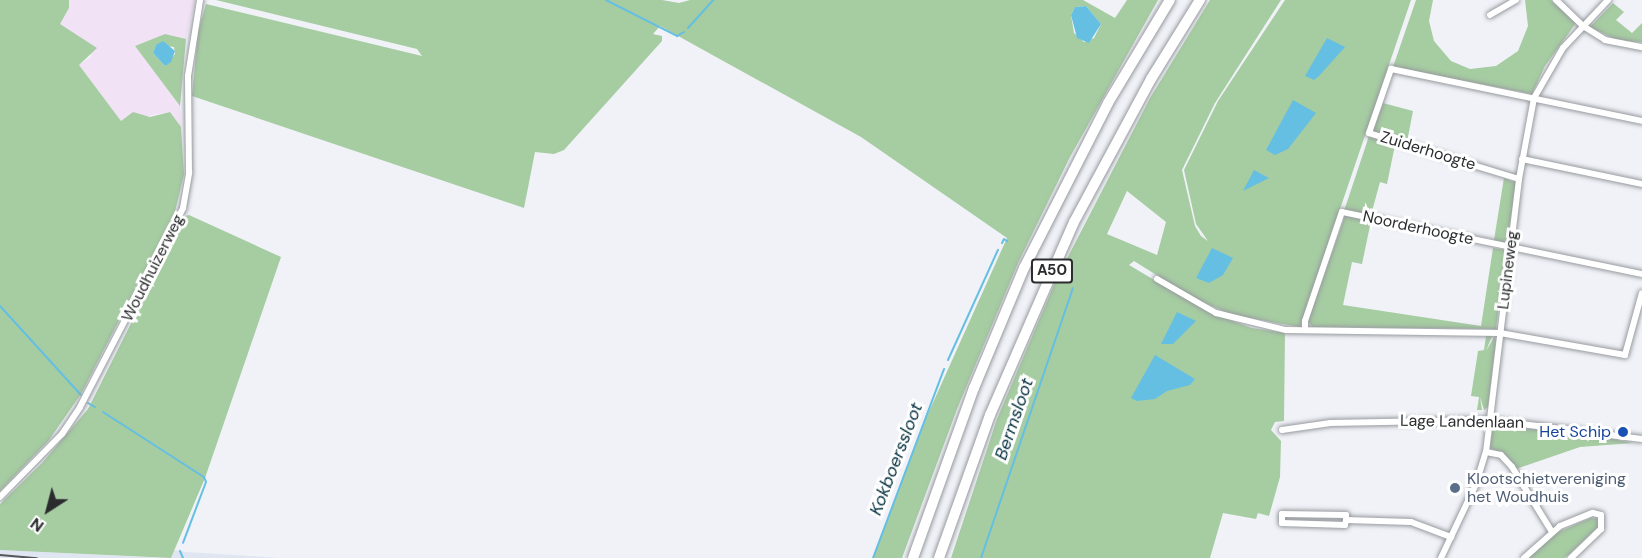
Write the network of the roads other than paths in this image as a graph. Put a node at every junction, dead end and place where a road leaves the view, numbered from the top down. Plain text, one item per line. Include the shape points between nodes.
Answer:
1 (200, 0) edge
2 (1170, 0) edge
3 (1200, 0) edge
4 (1516, 0) edge
5 (1556, 0) edge
6 (1608, 0) edge
7 (1490, 15) dead end
8 (1582, 26) junction
9 (1642, 46) edge
10 (1534, 98) junction
11 (1642, 121) edge
12 (1522, 159) junction
13 (1519, 179) junction
14 (1642, 184) edge
15 (1510, 248) junction
16 (1642, 274) edge
17 (1157, 279) dead end
18 (1642, 294) edge
19 (1305, 330) junction
20 (1500, 333) junction
21 (1489, 420) junction
22 (1282, 430) dead end
23 (1642, 439) edge
24 (1486, 452) junction
25 (0, 497) edge
26 (1346, 520) junction
27 (1552, 532) junction
28 (1451, 537) junction
29 (913, 558) edge
30 (939, 558) edge
31 (1441, 558) edge
32 (1524, 558) edge
33 (1571, 558) edge

1 - 25 street, Woudhuizerweg via 188,76 189,174 183,208 80,407 62,434
2 - 29 highway, A50 via 1108,103 1024,268 974,388
3 - 30 highway, A50 via 1146,88 1074,222 990,415
4 - 7 street
5 - 8 street
6 - 8 street, Lupineweg
8 - 9 street via 1605,40
8 - 10 street, Lupineweg via 1563,48
10 - 11 street
10 - 12 street, Lupineweg
10 - 13 street, Zuiderhoogte via 1391,69 1369,133
12 - 13 street, Lupineweg
12 - 14 street
13 - 15 street, Lupineweg
15 - 16 street
15 - 19 street, Noorderhoogte via 1342,212
15 - 20 street, Lupineweg
17 - 19 street via 1230,318 1286,330
18 - 20 street via 1625,355
19 - 20 street
20 - 21 street, Lupineweg
21 - 22 street, Lage Landenlaan via 1330,423
21 - 23 street, Lage Landenlaan
21 - 24 street, Lupineweg
24 - 27 street via 1501,455 1512,467
24 - 28 street, Lupineweg
26 - 26 street via 1346,514 1282,513 1282,523 1345,525
26 - 28 street via 1411,522
27 - 32 street
27 - 33 street via 1593,513 1602,515 1601,529
28 - 31 street, Lupineweg

